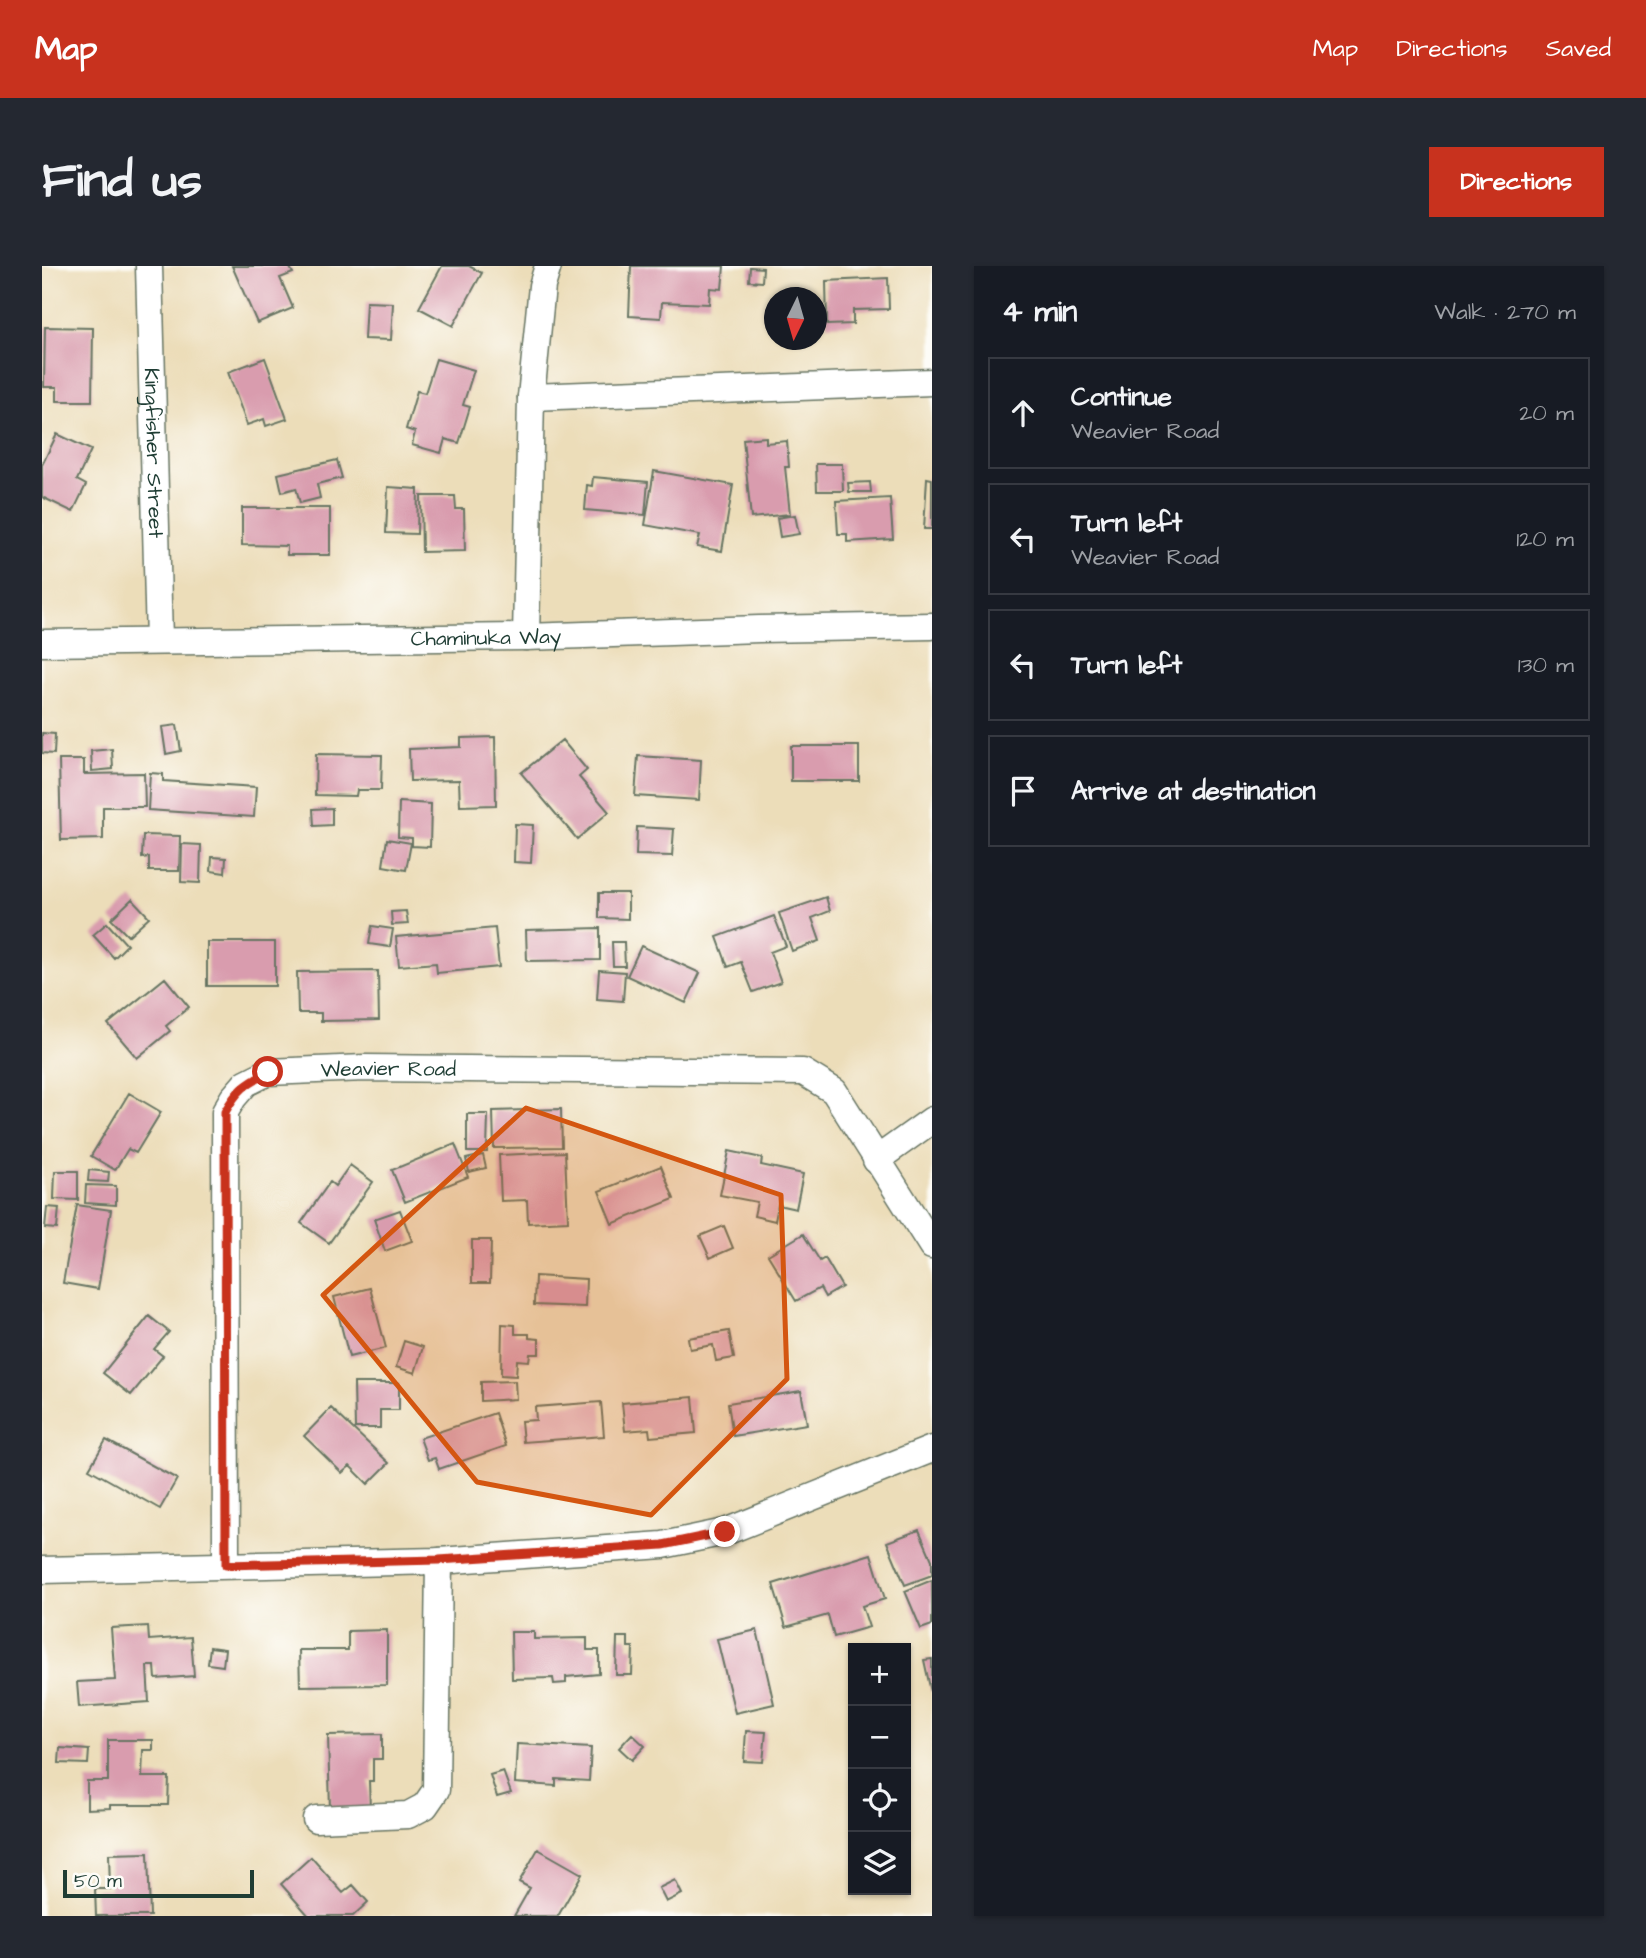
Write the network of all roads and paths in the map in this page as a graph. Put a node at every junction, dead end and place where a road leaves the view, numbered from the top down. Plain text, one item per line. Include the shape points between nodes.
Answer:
1 (149, 266) edge
2 (548, 266) edge
3 (932, 382) edge
4 (531, 397) junction
5 (932, 626) edge
6 (526, 637) junction
7 (159, 640) junction
8 (42, 642) edge
9 (932, 1120) edge
10 (876, 1160) junction
11 (932, 1246) edge
12 (932, 1449) edge
13 (439, 1560) junction
14 (226, 1565) junction
15 (42, 1570) edge
16 (316, 1819) dead end

1 - 7 street, Kingfisher Street
2 - 4 street
3 - 4 street
4 - 6 street
5 - 6 street, Chaminuka Way
6 - 7 street, Chaminuka Way
7 - 8 street, Chaminuka Way
9 - 10 street
10 - 11 street, Weavier Road
10 - 14 street, Weavier Road via 834,1091 803,1072 365,1068 268,1072 246,1083 225,1112
12 - 13 street via 725,1532 663,1545
13 - 14 street
13 - 16 street via 436,1790 425,1806 408,1815
14 - 15 street

